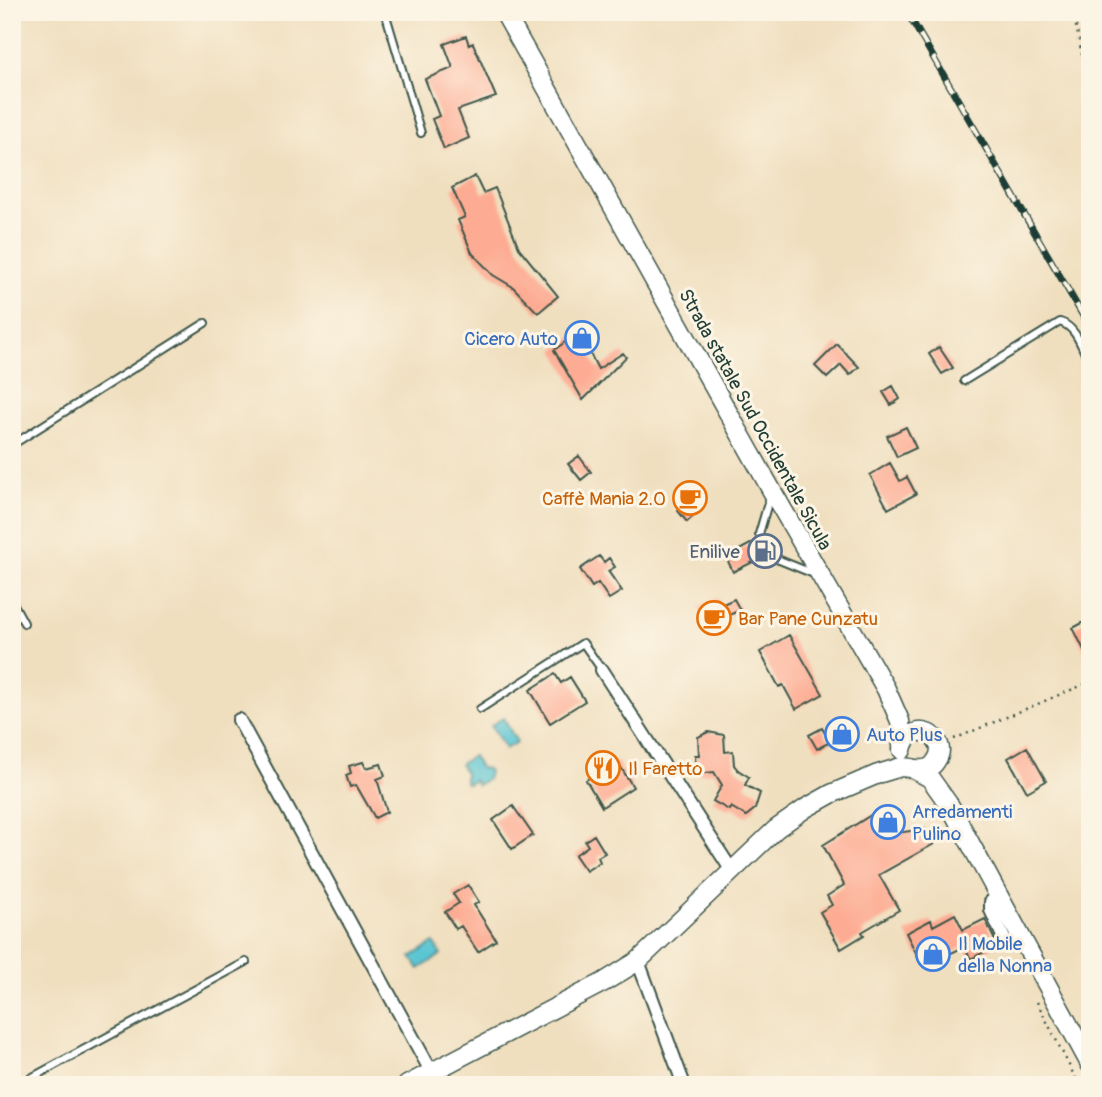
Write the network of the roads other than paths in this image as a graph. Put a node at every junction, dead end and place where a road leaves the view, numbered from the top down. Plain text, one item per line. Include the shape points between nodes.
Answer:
1 (385, 12) edge
2 (504, 12) edge
3 (421, 133) dead end
4 (205, 323) dead end
5 (1090, 364) edge
6 (964, 381) dead end
7 (12, 445) edge
8 (772, 491) junction
9 (821, 577) junction
10 (12, 601) edge
11 (24, 623) dead end
12 (602, 670) joint
13 (886, 689) junction
14 (480, 709) dead end
15 (239, 720) dead end
16 (935, 745) junction
17 (902, 747) junction
18 (914, 768) junction
19 (878, 774) junction
20 (950, 806) junction
21 (732, 871) junction
22 (998, 896) junction
23 (1006, 943) dead end
24 (638, 961) junction
25 (246, 962) dead end
26 (1090, 1063) edge
27 (431, 1071) junction
28 (18, 1085) edge
29 (407, 1085) edge
30 (684, 1085) edge

1 - 3 lane
2 - 8 main road, Strada statale Sud Occidentale Sicula
4 - 7 lane
5 - 6 lane via 1073,330 1060,322
8 - 9 main road, Strada statale Sud Occidentale Sicula
8 - 9 lane via 759,534 772,558
9 - 13 main road, Strada statale Sud Occidentale Sicula
10 - 11 lane
12 - 14 lane via 583,643
12 - 21 street
13 - 16 main road
13 - 17 main road via 900,721
15 - 27 street
16 - 17 main road via 919,732 910,735
16 - 18 main road via 930,768
16 - 20 main road
17 - 18 main road via 903,758
17 - 19 main road
18 - 19 main road
18 - 20 main road via 930,778
19 - 21 main road via 806,808
20 - 22 main road
21 - 24 main road
22 - 23 street via 991,902 991,910
22 - 26 main road
24 - 27 main road
24 - 30 street
25 - 28 lane
27 - 29 main road

